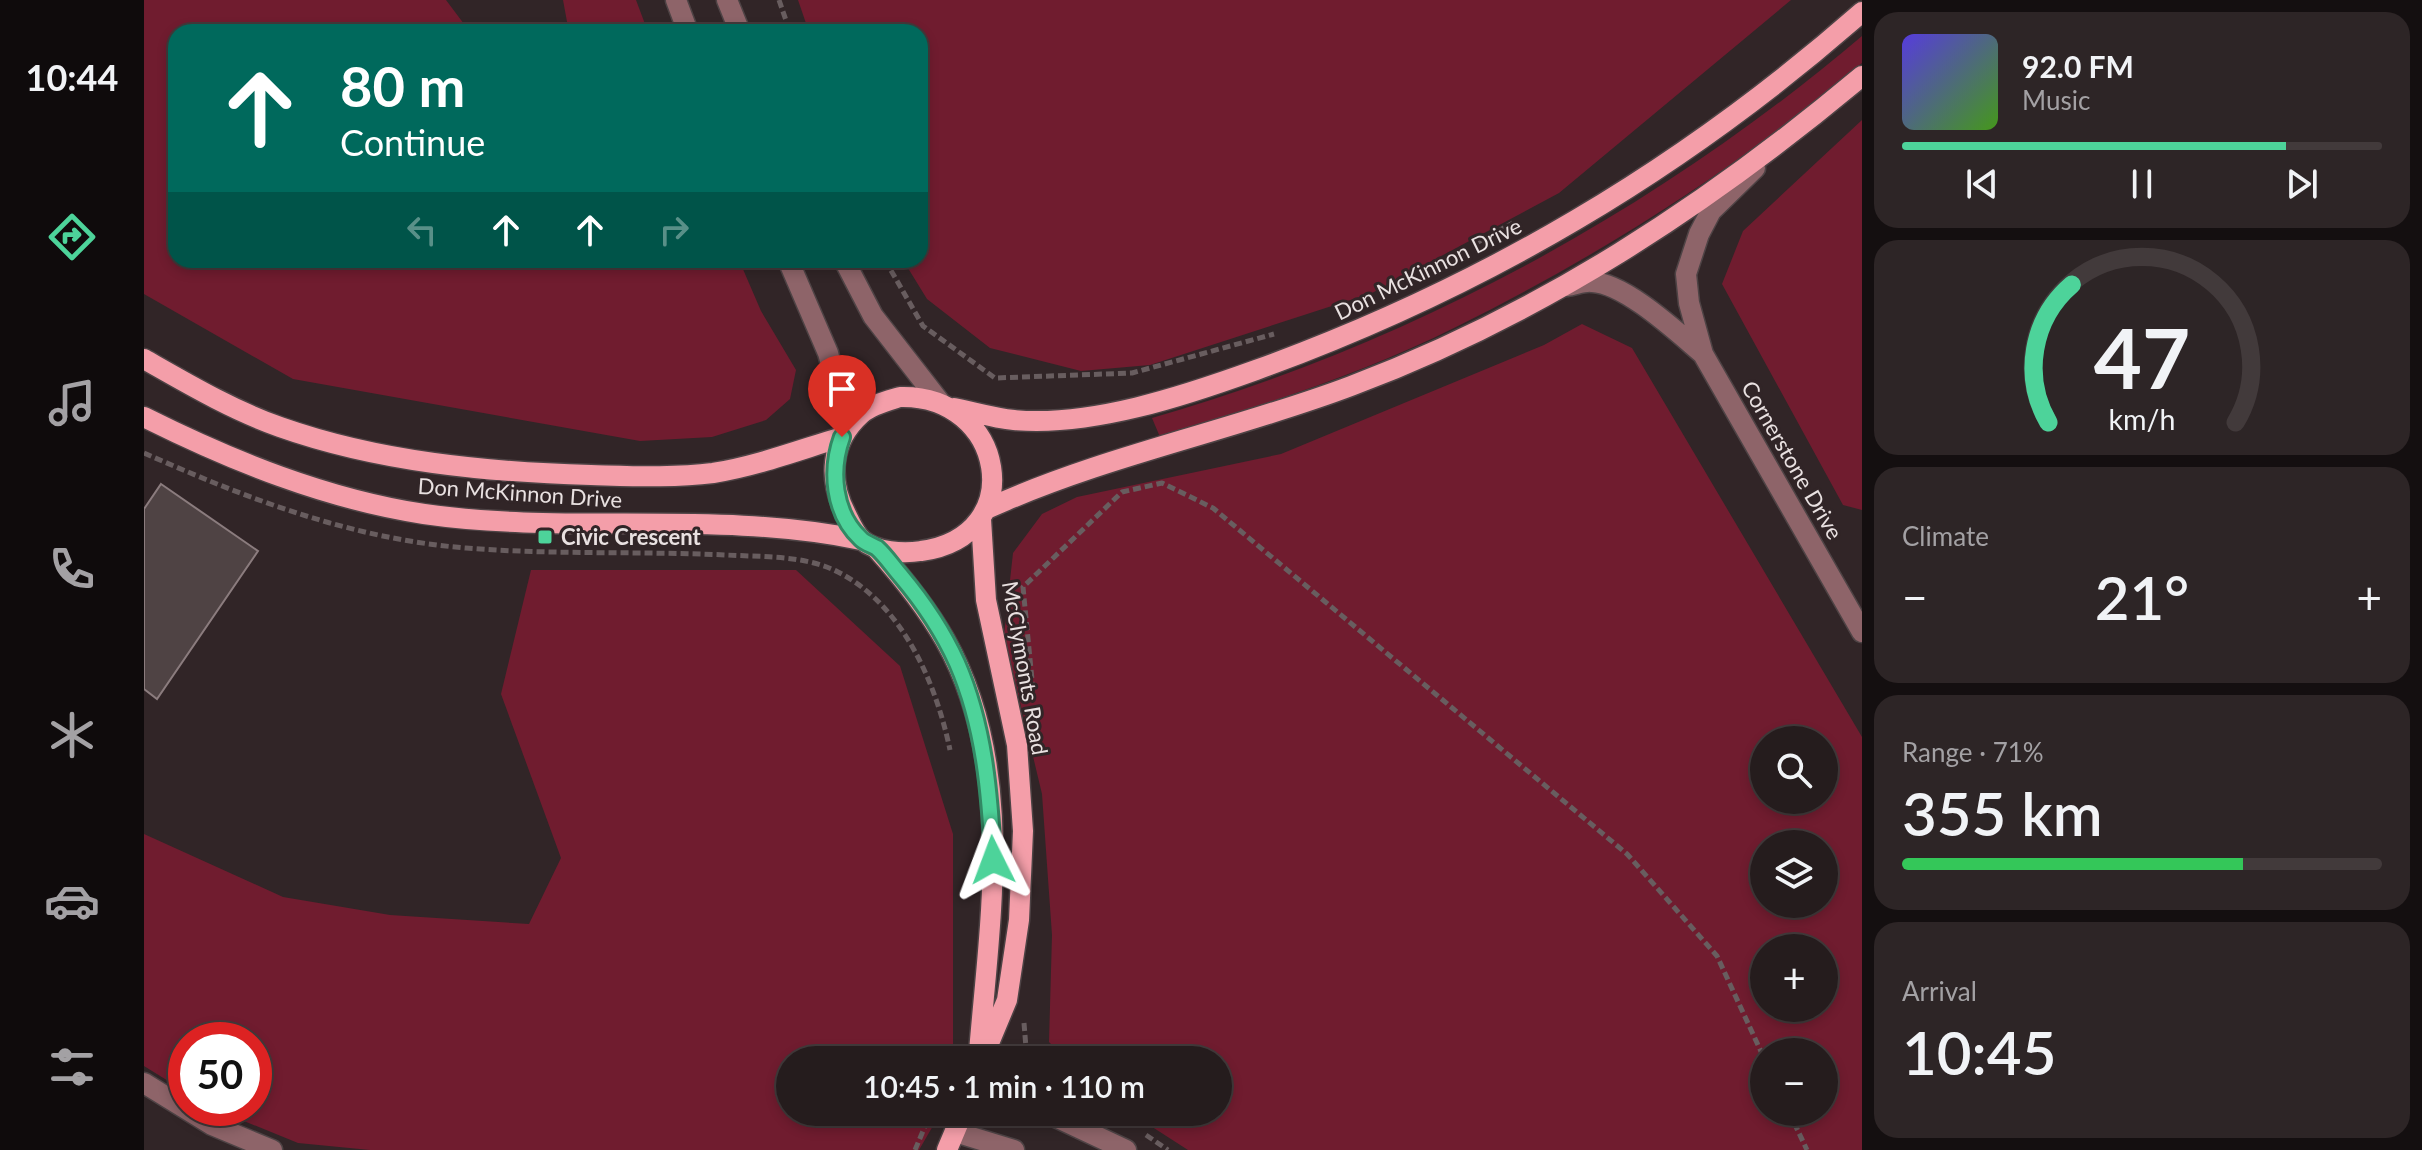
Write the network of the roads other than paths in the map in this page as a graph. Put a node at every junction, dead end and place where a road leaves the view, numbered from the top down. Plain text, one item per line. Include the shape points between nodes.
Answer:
1 (676, 0) edge
2 (727, 0) edge
3 (1862, 12) edge
4 (685, 24) edge
5 (737, 24) edge
6 (1862, 76) edge
7 (1772, 151) junction
8 (792, 268) edge
9 (848, 268) edge
10 (1560, 287) junction
11 (1703, 354) junction
12 (144, 359) edge
13 (947, 405) junction
14 (144, 417) edge
15 (845, 432) junction
16 (985, 514) junction
17 (869, 544) junction
18 (1862, 591) edge
19 (1845, 603) junction
20 (1862, 632) edge
21 (981, 1046) edge
22 (986, 1046) edge
23 (144, 1083) edge
24 (1075, 1126) edge
25 (951, 1141) edge
26 (272, 1150) edge
27 (1014, 1150) edge
28 (1126, 1150) edge

1 - 4 street
2 - 5 street
3 - 13 main road, Don McKinnon Drive via 1768,93 1682,154 1494,268 1347,337 1188,394 1077,417 1014,420
6 - 7 main road
7 - 10 main road via 1650,237
7 - 11 street, Cornerstone Drive via 1711,211 1699,234 1686,274
8 - 15 street via 823,340
9 - 13 street via 873,316
10 - 11 street, Cornerstone Drive via 1590,281 1606,285 1661,319
10 - 16 main road via 1461,340 1353,386 1094,466
11 - 19 street, Cornerstone Drive
12 - 15 main road, Don McKinnon Drive via 279,426 412,460 473,468 711,473 770,460
13 - 15 main road via 900,397 863,412
13 - 16 main road via 976,430 984,449 992,484
14 - 17 main road, Don McKinnon Drive via 245,465 425,514 768,527 821,531
15 - 17 main road via 833,477 837,495
16 - 17 main road via 955,541 937,548 917,552
16 - 22 main road, McClymonts Road via 986,600 1017,745 1023,831 1019,920 1007,1000
17 - 21 main road, McClymonts Road via 904,579 946,640 980,735 993,886
18 - 19 street
19 - 20 street, Cornerstone Drive
23 - 26 street via 212,1125
24 - 28 street
25 - 27 street

